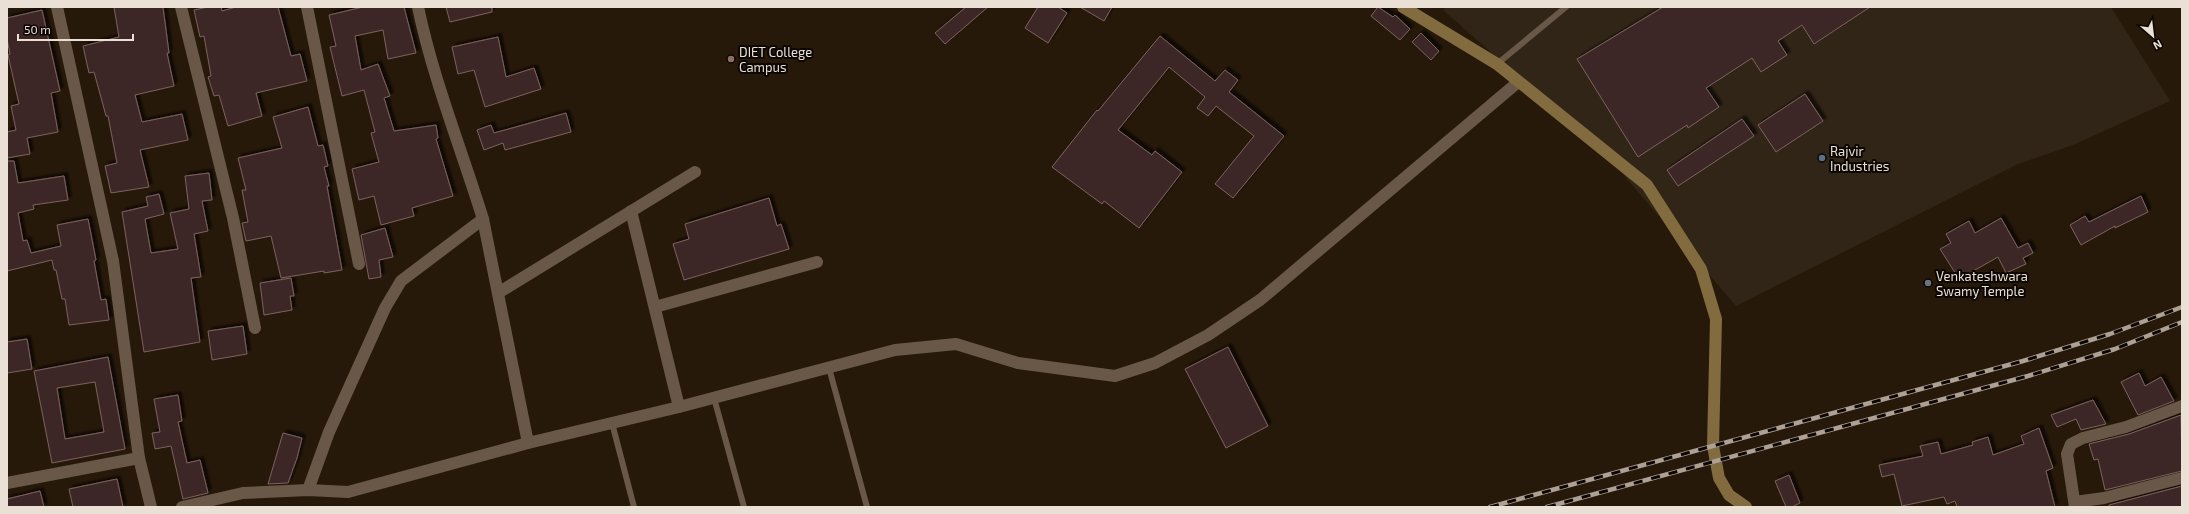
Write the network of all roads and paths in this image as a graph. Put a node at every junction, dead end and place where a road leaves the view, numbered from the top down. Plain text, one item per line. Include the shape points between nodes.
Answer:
1 (57, 7) edge
2 (181, 7) edge
3 (306, 7) edge
4 (418, 7) edge
5 (1403, 7) edge
6 (1566, 7) edge
7 (1497, 64) junction
8 (1518, 83) junction
9 (695, 172) dead end
10 (631, 212) junction
11 (483, 219) junction
12 (817, 262) dead end
13 (359, 264) dead end
14 (498, 293) junction
15 (655, 307) junction
16 (255, 328) dead end
17 (829, 368) junction
18 (714, 398) junction
19 (2182, 406) edge
20 (679, 407) junction
21 (612, 423) junction
22 (528, 443) junction
23 (139, 458) junction
24 (2182, 478) edge
25 (7, 483) edge
26 (308, 490) junction
27 (2075, 504) edge
28 (151, 507) edge
29 (182, 507) edge
30 (634, 507) edge
31 (744, 507) edge
32 (867, 507) edge
33 (1746, 507) edge

1 - 23 street via 113,261
2 - 16 street via 233,218
3 - 13 street
4 - 11 street via 428,53
5 - 7 street
6 - 7 lane
7 - 8 street
8 - 17 street via 1260,300 1208,335 1155,363 1115,376 1018,363 956,344 895,350
8 - 33 street via 1647,185 1702,269 1716,319 1713,446 1718,478 1729,495
9 - 10 street
10 - 14 street
10 - 15 street
11 - 14 street
11 - 26 street via 402,281 381,316 329,432
12 - 15 street
14 - 22 street
15 - 20 street
17 - 18 street
17 - 32 lane
18 - 20 street
18 - 31 lane
19 - 27 street via 2071,444 2067,454
20 - 21 street
21 - 22 street
21 - 30 lane
22 - 26 street via 348,492
23 - 25 street
23 - 28 street
24 - 27 street
26 - 29 street via 243,493

